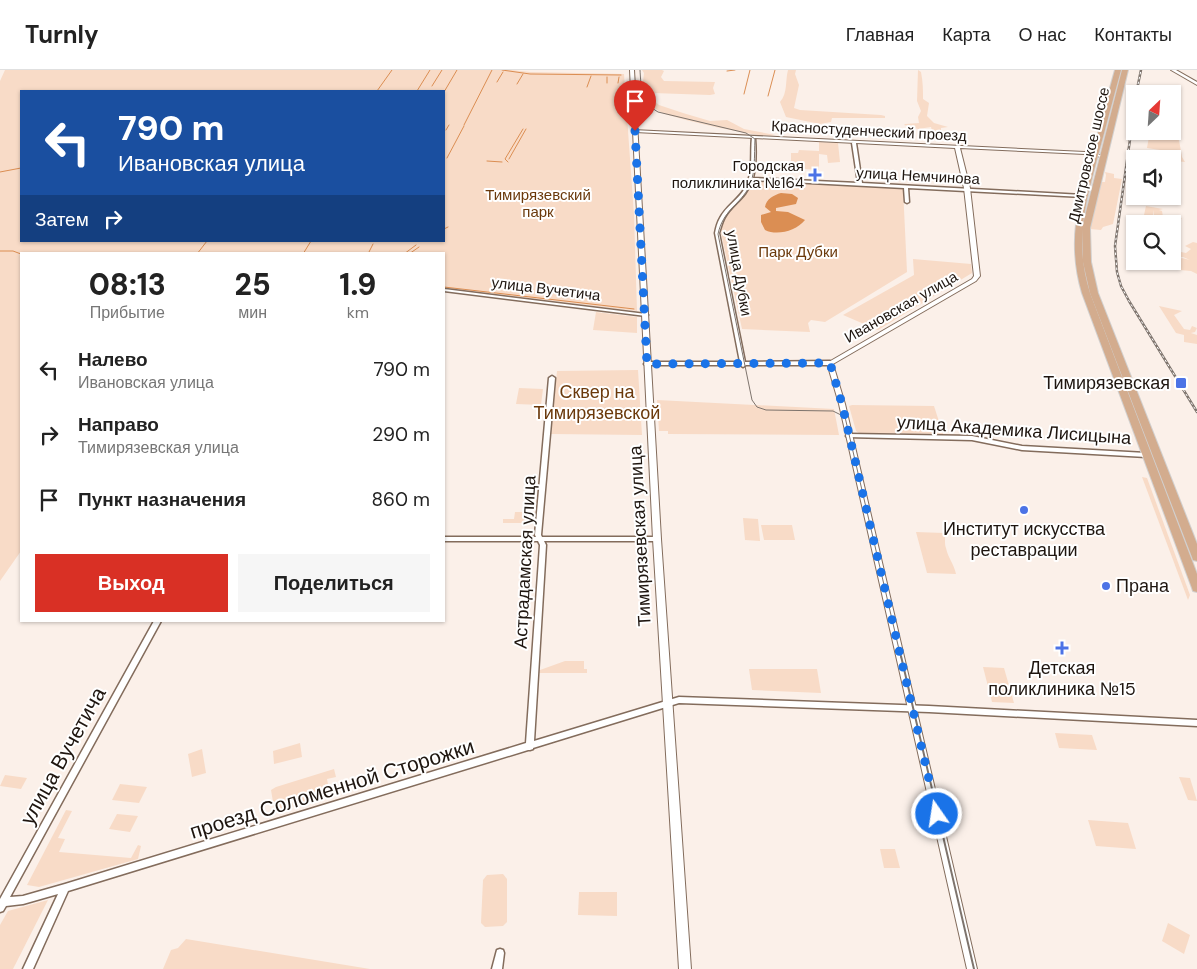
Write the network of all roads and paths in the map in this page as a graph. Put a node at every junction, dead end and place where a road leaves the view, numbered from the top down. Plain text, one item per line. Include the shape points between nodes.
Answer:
1 (632, 70) edge
2 (1118, 70) edge
3 (1125, 70) edge
4 (1173, 70) edge
5 (1197, 84) edge
6 (635, 131) junction
7 (753, 138) junction
8 (854, 144) dead end
9 (957, 147) junction
10 (1067, 152) junction
11 (1094, 155) junction
12 (1102, 156) junction
13 (1092, 164) junction
14 (751, 179) junction
15 (860, 184) junction
16 (906, 187) junction
17 (967, 190) junction
18 (1083, 196) junction
19 (906, 202) dead end
20 (445, 290) edge
21 (646, 315) junction
22 (822, 359) dead end
23 (830, 363) junction
24 (647, 364) junction
25 (743, 364) junction
26 (552, 378) dead end
27 (849, 436) junction
28 (1146, 455) junction
29 (540, 538) junction
30 (445, 539) edge
31 (658, 539) junction
32 (1197, 557) edge
33 (1197, 588) edge
34 (157, 622) edge
35 (669, 702) junction
36 (912, 708) junction
37 (1197, 723) edge
38 (530, 747) junction
39 (65, 888) junction
40 (1, 905) edge
41 (500, 953) dead end
42 (28, 969) edge
43 (497, 969) edge
44 (685, 969) edge
45 (972, 969) edge

1 - 6 main road, Тимирязевская улица
2 - 11 main road, Дмитровское шоссе
3 - 12 main road, Дмитровское шоссе
4 - 5 street
6 - 7 street, Красностуденческий проезд
6 - 21 main road, Тимирязевская улица
7 - 9 street, Красностуденческий проезд
7 - 14 street
8 - 15 street
9 - 10 street, Красностуденческий проезд
9 - 17 street, Ивановская улица
10 - 11 street, Красностуденческий проезд
10 - 13 street via 1084,157
11 - 12 street, Красностуденческий проезд
11 - 13 main road, Дмитровское шоссе
12 - 32 main road, Дмитровское шоссе via 1086,228 1089,275
13 - 18 main road, Дмитровское шоссе
14 - 15 street, улица Немчинова
14 - 25 street, улица Дубки via 741,196 724,212 717,234
15 - 16 street, улица Немчинова
16 - 17 street, улица Немчинова
16 - 19 street
17 - 18 street, улица Немчинова
17 - 23 street, Ивановская улица via 976,278
18 - 28 main road, Дмитровское шоссе via 1076,243 1080,274
20 - 21 street, улица Вучетича
21 - 24 main road, Тимирязевская улица
22 - 23 street
23 - 25 street, Ивановская улица
23 - 27 street
24 - 25 street, Ивановская улица
24 - 31 main road, Тимирязевская улица
26 - 29 street, Астрадамская улица
27 - 28 street, улица Академика Лисицына via 972,438 1022,448
27 - 36 street
28 - 33 main road, Дмитровское шоссе
29 - 30 street
29 - 31 street
29 - 38 street, Астрадамская улица via 543,545
31 - 35 main road, Тимирязевская улица
34 - 40 street, улица Вучетича
35 - 36 street, проезд Соломенной Сторожки
35 - 38 street, проезд Соломенной Сторожки
35 - 44 main road, Тимирязевская улица
36 - 37 street, проезд Соломенной Сторожки
36 - 45 street
38 - 39 street, проезд Соломенной Сторожки
39 - 40 street, проезд Соломенной Сторожки
39 - 42 street
41 - 43 street

